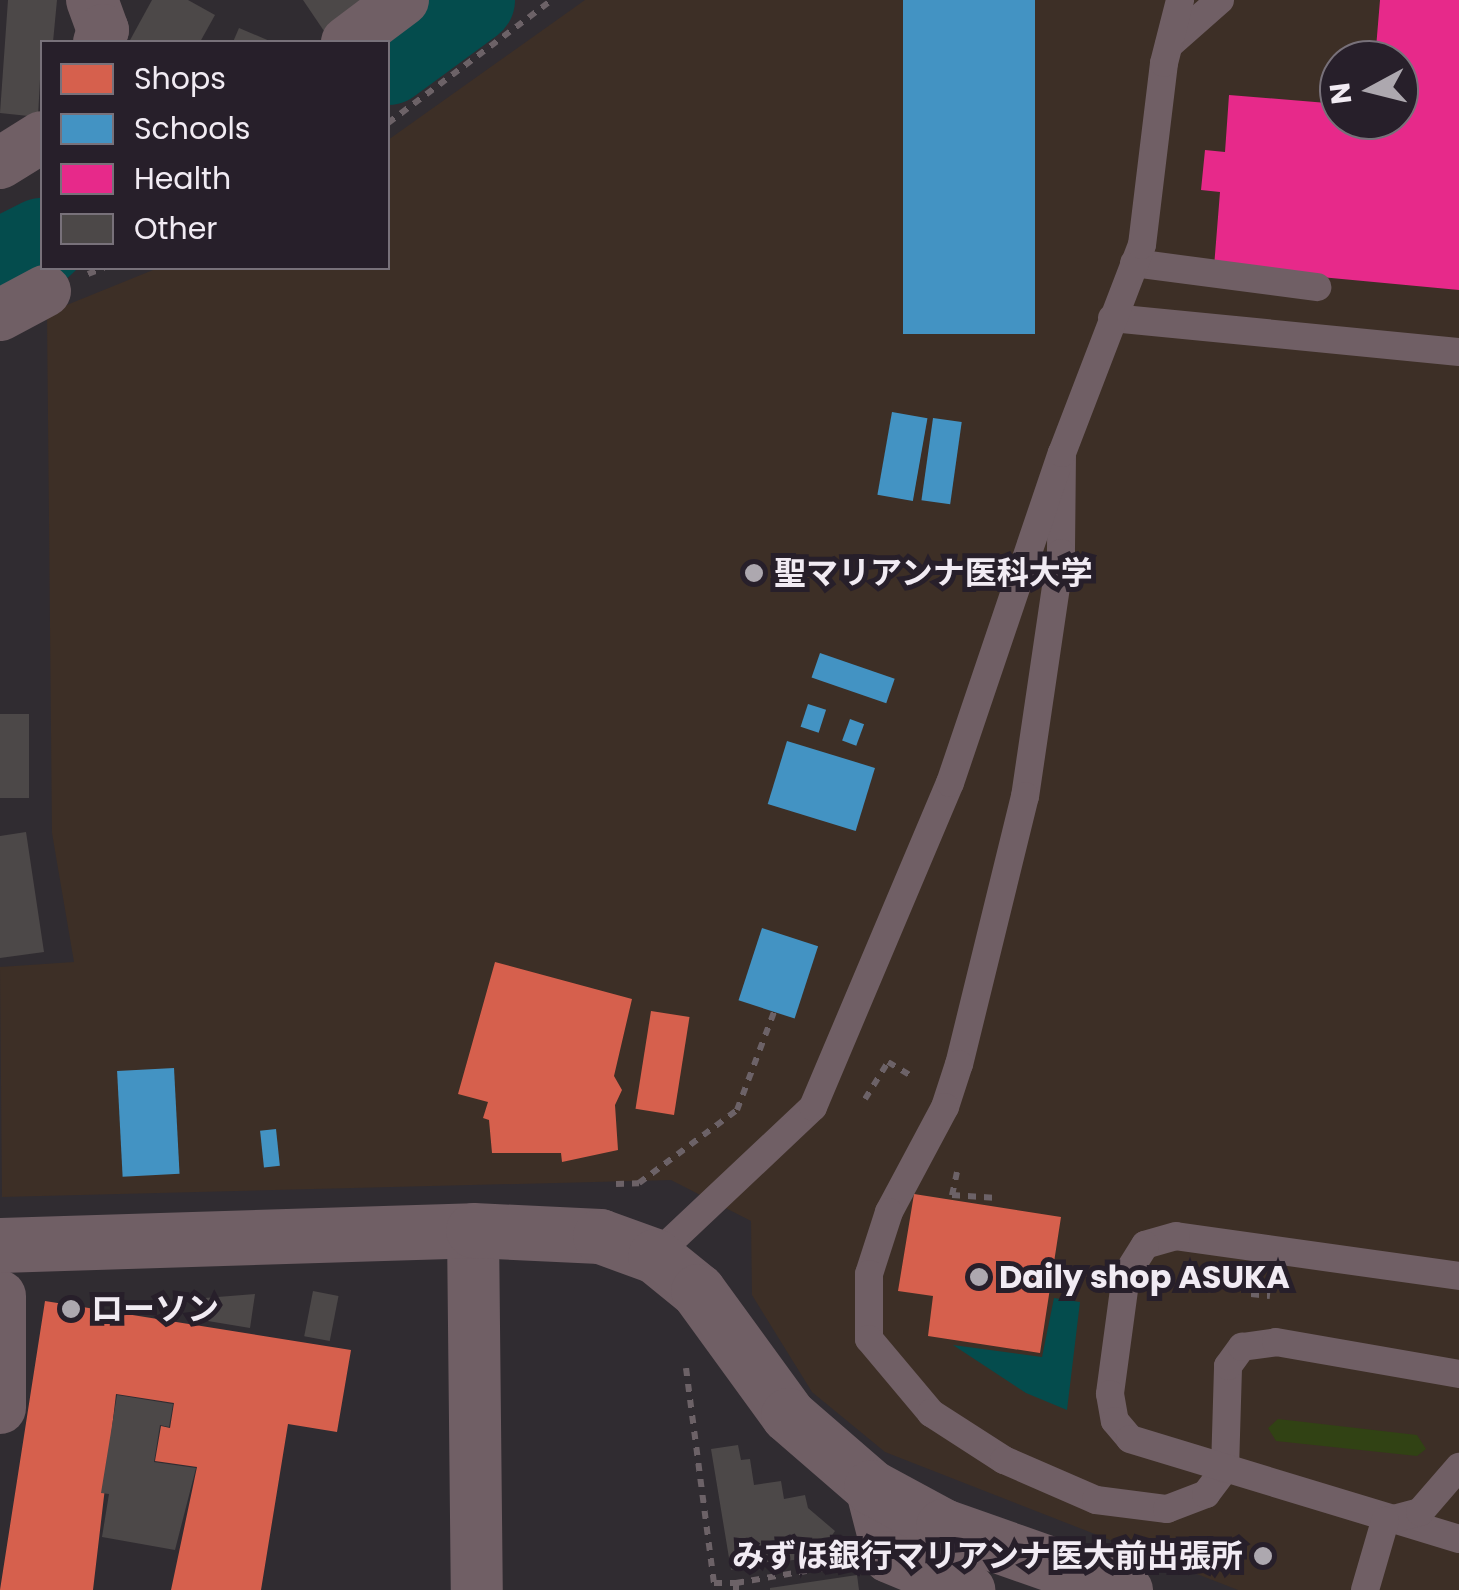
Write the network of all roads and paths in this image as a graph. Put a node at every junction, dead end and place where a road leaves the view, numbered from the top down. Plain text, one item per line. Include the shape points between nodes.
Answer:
1 (403, 0) edge
2 (552, 0) edge
3 (1180, 0) edge
4 (1220, 0) edge
5 (350, 40) edge
6 (1169, 46) junction
7 (390, 122) edge
8 (40, 138) edge
9 (0, 163) edge
10 (1134, 263) junction
11 (1316, 287) dead end
12 (46, 291) dead end
13 (0, 315) edge
14 (1112, 318) junction
15 (1459, 352) edge
16 (1062, 452) junction
17 (774, 1012) dead end
18 (918, 1080) dead end
19 (865, 1099) dead end
20 (960, 1156) dead end
21 (600, 1184) dead end
22 (997, 1198) dead end
23 (473, 1230) junction
24 (0, 1245) edge
25 (655, 1256) junction
26 (1459, 1276) edge
27 (1251, 1294) dead end
28 (0, 1296) edge
29 (1270, 1296) dead end
30 (685, 1350) dead end
31 (1459, 1374) edge
32 (0, 1408) edge
33 (1459, 1467) edge
34 (1226, 1468) junction
35 (871, 1487) junction
36 (1384, 1522) junction
37 (1459, 1539) edge
38 (889, 1558) junction
39 (736, 1586) edge
40 (477, 1590) edge
41 (968, 1590) edge
42 (1126, 1590) edge
43 (1365, 1590) edge

1 - 5 street
2 - 7 path
3 - 6 lane
4 - 6 lane
6 - 10 lane
8 - 9 street
10 - 11 lane
10 - 14 lane
12 - 13 street
14 - 15 lane
14 - 16 lane
16 - 25 lane via 950,783 813,1107
16 - 34 lane via 1061,552 1025,796 959,1064 945,1107 889,1212 864,1314 869,1339 930,1413 1034,1474 1096,1500 1167,1508 1206,1494
17 - 21 path via 737,1110 639,1183
18 - 19 path via 888,1062
20 - 22 path via 952,1195
23 - 24 street
23 - 25 street via 600,1236
23 - 40 street
25 - 35 street via 698,1291 788,1415
26 - 34 lane via 1176,1236 1144,1244 1126,1275 1110,1394 1114,1421 1130,1440
27 - 29 path
28 - 32 street
30 - 39 path via 714,1583
31 - 34 lane via 1252,1342 1228,1366
33 - 36 lane via 1420,1512
34 - 36 lane via 1277,1479
35 - 38 street
35 - 42 street via 943,1526
36 - 37 lane
36 - 43 lane
38 - 39 path
38 - 41 street

